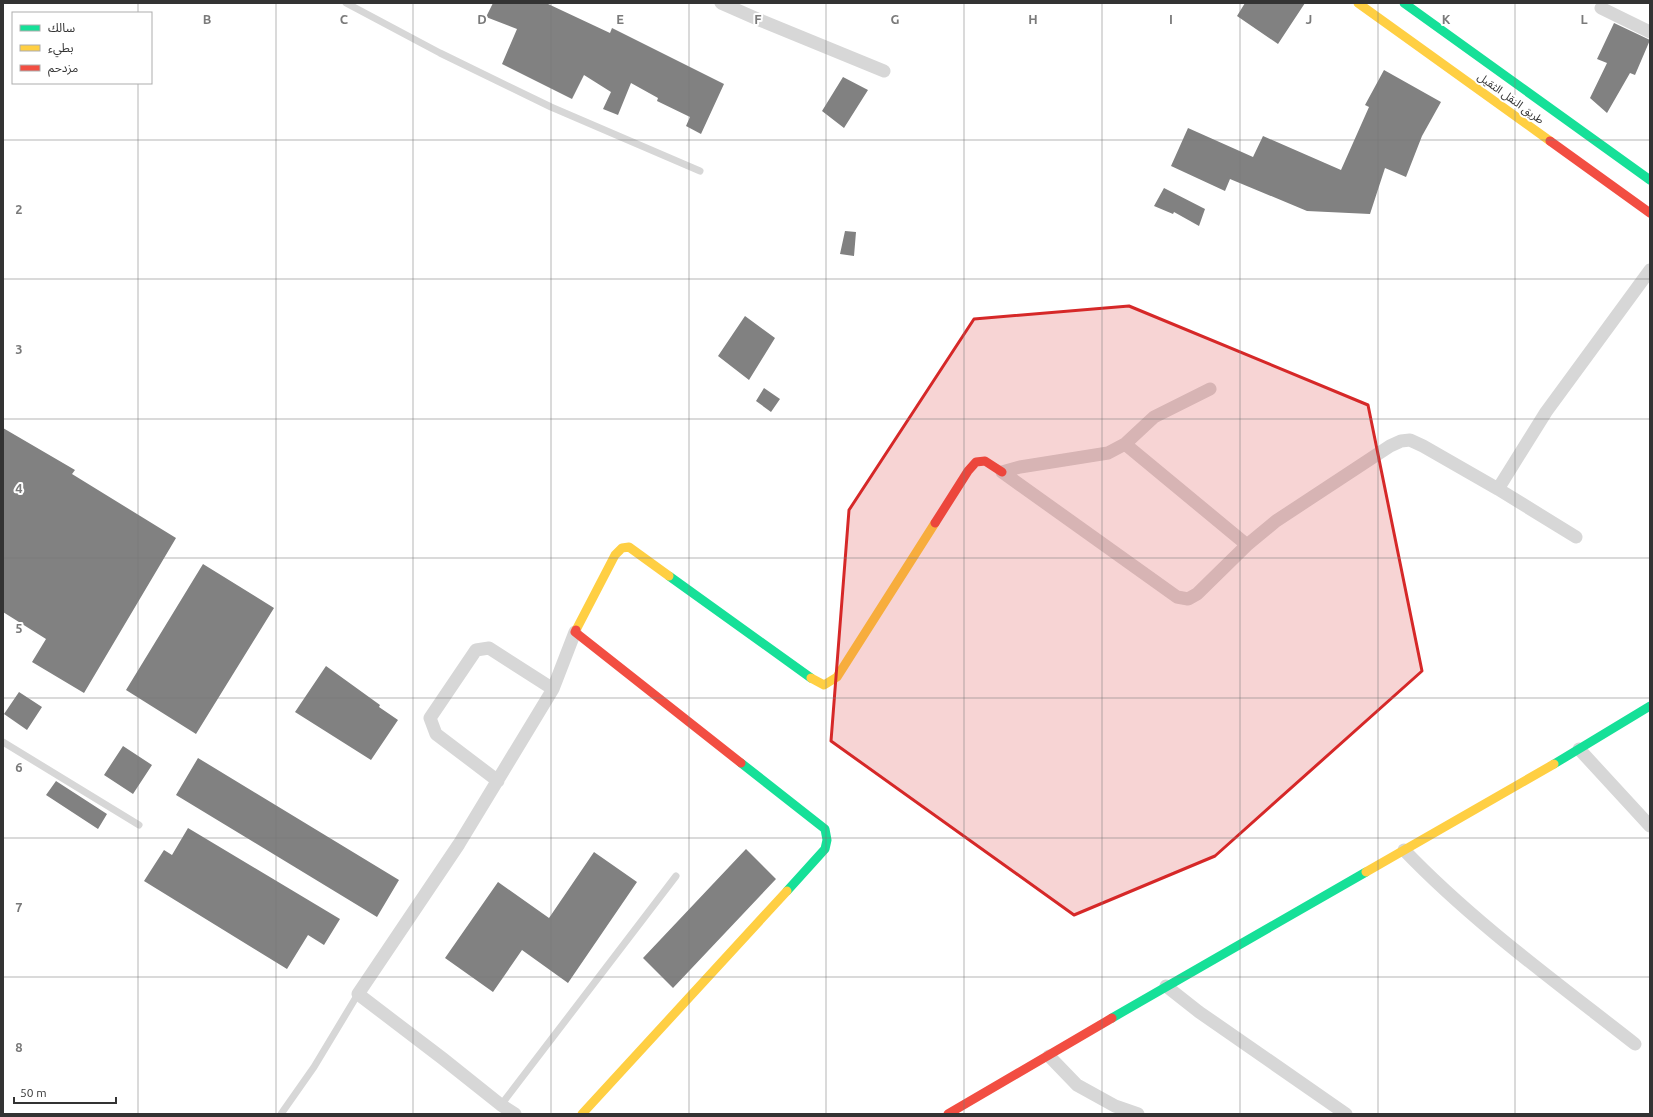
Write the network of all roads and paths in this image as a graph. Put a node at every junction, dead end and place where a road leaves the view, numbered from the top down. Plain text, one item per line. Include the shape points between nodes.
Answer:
1 (346, 3) edge
2 (721, 3) edge
3 (1358, 3) edge
4 (1404, 3) edge
5 (1601, 8) dead end
6 (1650, 32) edge
7 (884, 71) dead end
8 (700, 171) dead end
9 (1650, 180) edge
10 (1650, 213) edge
11 (1650, 270) edge
12 (1210, 389) dead end
13 (1125, 444) junction
14 (1002, 472) junction
15 (1498, 489) junction
16 (1576, 537) dead end
17 (1247, 545) junction
18 (575, 632) junction
19 (553, 689) junction
20 (1650, 706) edge
21 (3, 742) edge
22 (1579, 750) junction
23 (498, 781) junction
24 (139, 825) dead end
25 (1650, 826) edge
26 (1404, 850) junction
27 (676, 876) dead end
28 (1166, 986) junction
29 (358, 994) junction
30 (1635, 1044) dead end
31 (1049, 1056) junction
32 (501, 1105) junction
33 (281, 1114) edge
34 (515, 1114) edge
35 (582, 1114) edge
36 (948, 1114) edge
37 (1138, 1114) edge
38 (1346, 1114) edge

1 - 8 lane via 551,107
2 - 7 street
3 - 10 main road, طريق النقل الثقيل
4 - 9 main road, طريق النقل الثقيل
5 - 6 street
11 - 15 street via 1546,412
12 - 13 street via 1154,416
13 - 14 street via 1108,453
13 - 17 street
14 - 17 street via 1177,597 1188,599 1197,594
14 - 18 main road via 985,461 976,462 968,471 837,677 824,685 812,679 629,547 622,548 615,555
15 - 16 street
15 - 17 street via 1423,446 1410,440 1400,441 1276,521
18 - 19 street
18 - 35 main road via 826,829 827,840 825,849
19 - 23 street
19 - 23 street via 489,648 476,650 430,718 436,734
20 - 22 main road
21 - 24 lane
22 - 25 street
22 - 26 main road
23 - 29 street via 459,844
26 - 28 main road
26 - 30 street via 1430,877 1508,944
27 - 32 lane
28 - 31 main road
28 - 38 street via 1198,1012
29 - 32 street
29 - 33 lane via 314,1067
31 - 36 main road
31 - 37 street via 1077,1085 1115,1106
32 - 34 street

